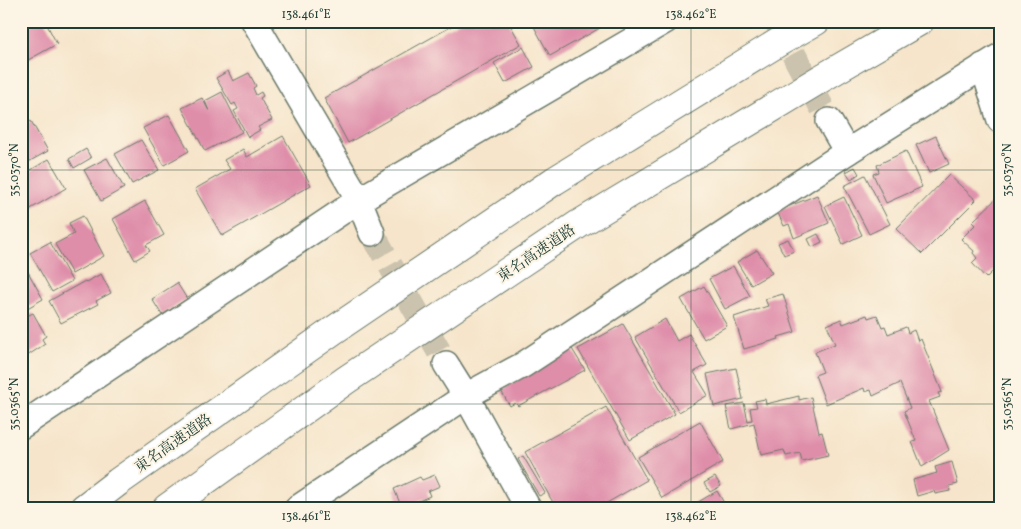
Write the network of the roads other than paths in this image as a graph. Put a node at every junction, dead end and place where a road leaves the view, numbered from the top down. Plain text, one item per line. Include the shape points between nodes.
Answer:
1 (254, 21) edge
2 (665, 21) edge
3 (816, 21) edge
4 (920, 21) edge
5 (991, 61) edge
6 (1000, 120) edge
7 (829, 121) tunnel mouth
8 (847, 152) junction
9 (359, 200) junction
10 (372, 233) tunnel mouth
11 (446, 364) tunnel mouth
12 (466, 396) junction
13 (21, 426) edge
14 (84, 508) edge
15 (168, 508) edge
16 (298, 508) edge
17 (528, 508) edge

1 - 9 street
2 - 9 street
3 - 14 highway, 東名高速道路 via 554,181 334,330
4 - 15 highway, 東名高速道路 via 579,224 346,380
5 - 6 street
5 - 8 street
7 - 8 street
8 - 12 street via 523,365
9 - 10 street
9 - 13 street
11 - 12 street
12 - 16 street
12 - 17 street

